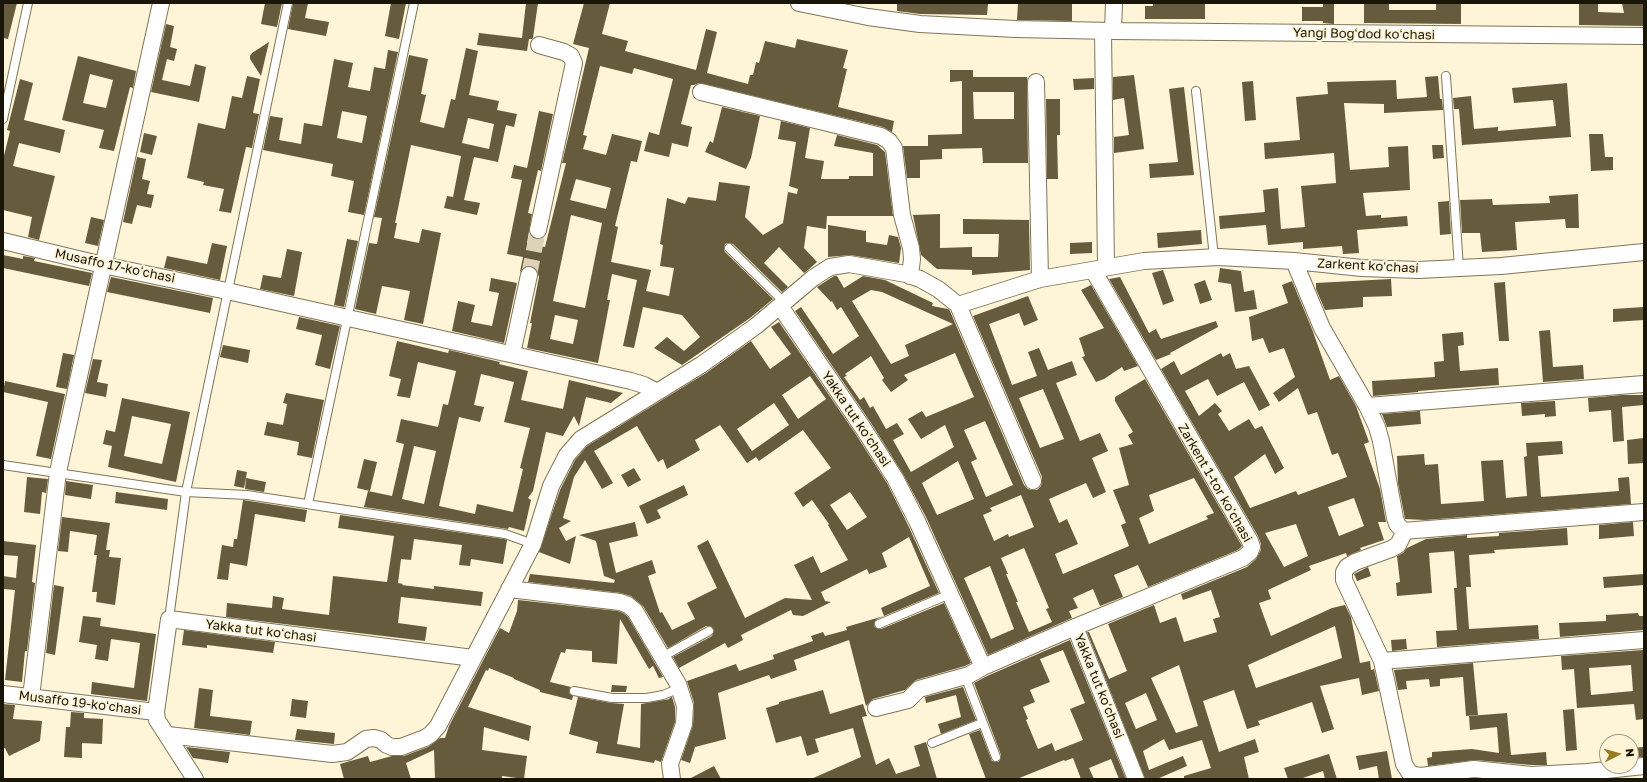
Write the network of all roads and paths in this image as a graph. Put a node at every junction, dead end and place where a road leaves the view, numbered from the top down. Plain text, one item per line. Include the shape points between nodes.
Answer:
1 (161, 3) edge
2 (288, 3) edge
3 (414, 3) edge
4 (799, 3) edge
5 (1114, 3) edge
6 (28, 4) edge
7 (1108, 31) junction
8 (1644, 36) edge
9 (539, 46) dead end
10 (1446, 76) dead end
11 (1036, 82) dead end
12 (1196, 91) dead end
13 (701, 92) dead end
14 (3, 119) edge
15 (538, 230) tunnel mouth
16 (3, 241) edge
17 (729, 248) dead end
18 (1644, 252) edge
19 (1214, 257) junction
20 (1294, 261) junction
21 (103, 265) junction
22 (1460, 268) junction
23 (1099, 269) junction
24 (529, 275) tunnel mouth
25 (910, 276) junction
26 (1040, 279) junction
27 (227, 290) junction
28 (782, 304) junction
29 (958, 305) junction
30 (348, 318) junction
31 (512, 354) junction
32 (1644, 384) edge
33 (657, 392) junction
34 (1367, 406) junction
35 (3, 466) edge
36 (58, 472) junction
37 (1033, 481) dead end
38 (186, 492) junction
39 (308, 504) junction
40 (1644, 512) edge
41 (1403, 531) junction
42 (533, 544) junction
43 (509, 589) junction
44 (950, 594) junction
45 (169, 619) junction
46 (879, 624) dead end
47 (1075, 626) junction
48 (709, 631) dead end
49 (1644, 640) edge
50 (662, 657) junction
51 (473, 658) junction
52 (1382, 661) junction
53 (983, 667) junction
54 (965, 676) junction
55 (680, 688) junction
56 (574, 691) dead end
57 (3, 694) edge
58 (31, 697) junction
59 (876, 708) dead end
60 (156, 712) junction
61 (982, 723) junction
62 (168, 735) junction
63 (932, 743) dead end
64 (996, 757) dead end
65 (1644, 766) edge
66 (195, 779) edge
67 (672, 779) edge
68 (1136, 779) edge

1 - 21 street
2 - 27 lane
3 - 30 lane
4 - 7 street, Yangi Bogʻdod koʻchasi via 868,17 926,25
5 - 7 street
6 - 14 lane
7 - 8 street, Yangi Bogʻdod koʻchasi
7 - 23 street
9 - 15 street via 564,52 571,56 574,63
10 - 22 lane
11 - 26 street
12 - 19 lane
13 - 25 street via 881,136 889,141 894,148 902,215 912,259
16 - 21 street, Musaffo 17-koʻchasi
17 - 28 lane
18 - 22 street, Zarkent koʻchasi
19 - 20 street, Zarkent koʻchasi
19 - 23 street, Zarkent koʻchasi via 1144,261
20 - 22 street, Zarkent koʻchasi via 1362,268
20 - 34 street via 1322,328
21 - 27 street, Musaffo 17-koʻchasi
21 - 36 street
23 - 26 street, Zarkent koʻchasi
23 - 47 street, Zarkent 1-tor koʻchasi via 1252,547 1243,558
24 - 31 street
25 - 28 street via 849,264 830,267
25 - 29 street via 938,289
26 - 29 street, Zarkent koʻchasi
27 - 30 street, Musaffo 17-koʻchasi
27 - 38 lane
28 - 33 street via 701,365
28 - 44 street, Yakka tut koʻchasi via 895,478
29 - 37 street
30 - 31 street, Musaffo 17-koʻchasi
30 - 39 lane
31 - 33 street, Musaffo 17-koʻchasi via 631,381
32 - 34 street
33 - 42 street via 581,439 567,454 551,486
34 - 41 street via 1381,441 1394,518
35 - 36 lane
36 - 38 lane
36 - 58 street
38 - 39 lane via 247,495
38 - 45 lane
39 - 42 lane via 505,534
40 - 41 street
41 - 52 street via 1398,546 1355,562 1347,566 1344,572 1344,580
42 - 43 street
43 - 50 street via 628,605 641,618
43 - 51 street
44 - 46 lane
44 - 53 street, Yakka tut koʻchasi
45 - 51 street, Yakka tut koʻchasi
45 - 60 street
47 - 53 street, Yakka tut koʻchasi
47 - 68 street, Yakka tut koʻchasi
48 - 50 lane
49 - 52 street
50 - 55 street
51 - 62 street via 438,726 424,738 401,747 392,747 374,738 366,739 347,752 332,754
52 - 65 street via 1404,764 1414,775 1474,769 1531,775
53 - 54 street
54 - 59 street via 922,688 908,700
54 - 61 lane
55 - 56 lane via 647,698 612,698
55 - 67 street via 685,706 684,724 670,764
57 - 58 street, Musaffo 19-koʻchasi
58 - 60 street, Musaffo 19-koʻchasi
60 - 62 street via 162,730
61 - 63 lane
61 - 64 lane
62 - 66 street

